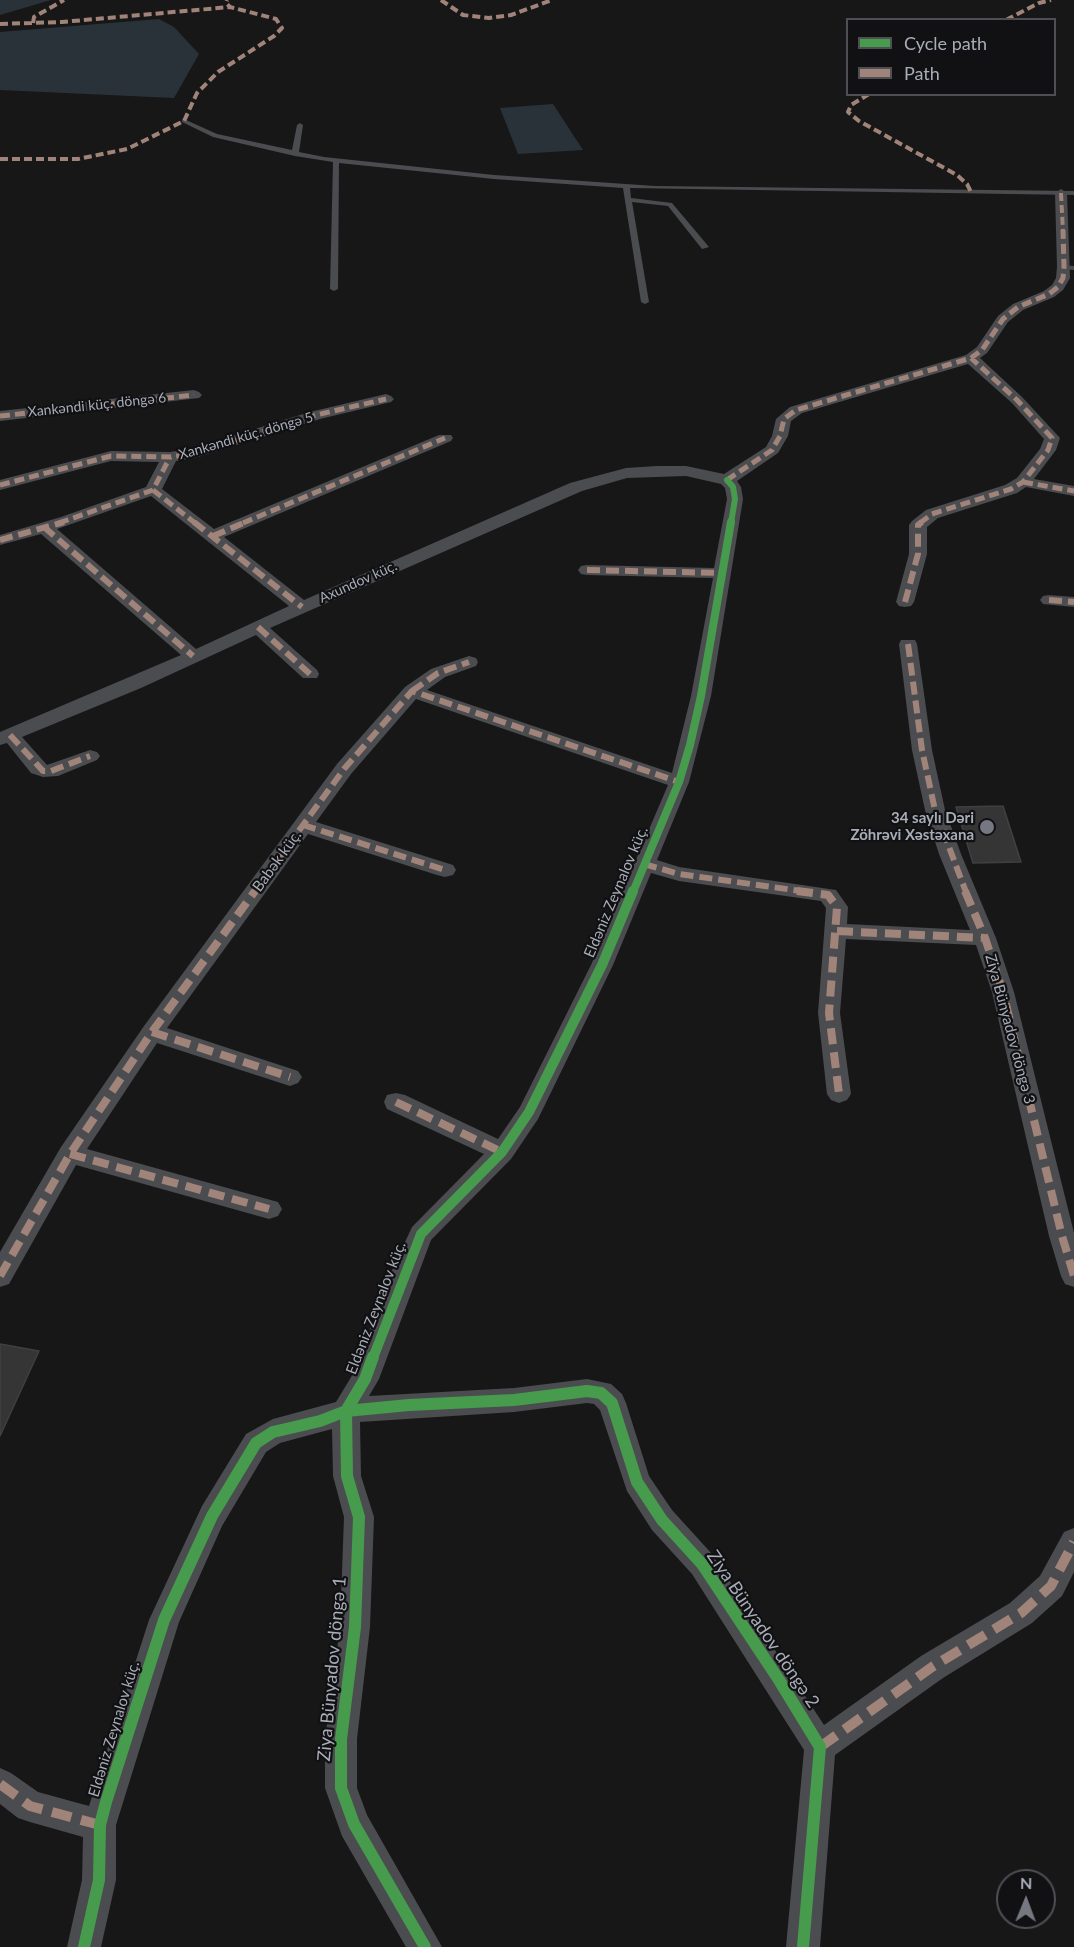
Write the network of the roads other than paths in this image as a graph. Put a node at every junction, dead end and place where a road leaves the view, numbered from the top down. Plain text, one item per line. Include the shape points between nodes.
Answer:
1 (184, 121) dead end
2 (300, 125) dead end
3 (295, 154) junction
4 (336, 160) junction
5 (626, 186) junction
6 (1068, 193) edge
7 (628, 200) junction
8 (705, 247) dead end
9 (1069, 267) edge
10 (333, 289) dead end
11 (645, 302) dead end
12 (971, 358) junction
13 (194, 395) dead end
14 (386, 399) dead end
15 (0, 416) edge
16 (445, 438) dead end
17 (170, 457) junction
18 (727, 480) junction
19 (1023, 482) junction
20 (0, 485) edge
21 (153, 489) junction
22 (1074, 491) edge
23 (44, 527) junction
24 (213, 536) junction
25 (0, 540) edge
26 (587, 570) dead end
27 (722, 573) junction
28 (1049, 600) dead end
29 (905, 602) dead end
30 (1074, 602) edge
31 (302, 607) junction
32 (258, 627) junction
33 (908, 644) dead end
34 (194, 656) junction
35 (469, 662) dead end
36 (310, 674) dead end
37 (412, 691) junction
38 (5, 737) edge
39 (90, 756) dead end
40 (679, 782) junction
41 (303, 825) junction
42 (645, 864) junction
43 (445, 870) dead end
44 (837, 931) junction
45 (985, 938) junction
46 (152, 1032) junction
47 (290, 1077) dead end
48 (840, 1094) dead end
49 (396, 1102) dead end
50 (502, 1152) junction
51 (70, 1154) junction
52 (269, 1209) dead end
53 (0, 1276) edge
54 (1074, 1276) edge
55 (346, 1411) junction
56 (1074, 1542) edge
57 (820, 1747) junction
58 (0, 1784) edge
59 (100, 1825) junction
60 (84, 1947) edge
61 (425, 1947) edge
62 (803, 1947) edge

1 - 3 lane via 215,136
2 - 3 lane
3 - 4 lane
4 - 5 lane
4 - 10 lane
5 - 6 lane
5 - 7 lane
6 - 9 street
7 - 8 lane via 670,204
7 - 11 lane
9 - 12 street via 1058,287 1010,313 982,350
12 - 18 street via 796,410 784,419 772,450
12 - 19 street via 1052,438 1048,450
13 - 15 street, Xankəndi küç. döngə 6
14 - 17 street, Xankəndi küç. döngə 5
16 - 24 street
17 - 20 street, Xankəndi küç. döngə 5 via 111,456
17 - 21 street
18 - 27 street, Eldəniz Zeynalov küç. via 735,499
18 - 31 street, Axundov küç. via 686,471 646,471 606,478 538,502
19 - 22 street
19 - 29 street via 932,514 918,525 918,555
21 - 23 street
21 - 24 street
23 - 25 street
23 - 34 street
24 - 31 street
26 - 27 street
27 - 40 street, Eldəniz Zeynalov küç. via 701,696
28 - 30 street
31 - 32 street, Axundov küç.
32 - 34 street, Axundov küç.
32 - 36 street
33 - 45 street, Ziya Bünyadov döngə 3 via 922,750 935,810
34 - 38 street, Axundov küç.
35 - 37 street, Babək küç. via 438,673
37 - 40 street
37 - 41 street, Babək küç.
38 - 39 street via 43,771
40 - 42 street, Eldəniz Zeynalov küç.
41 - 43 street
41 - 46 street, Babək küç.
42 - 44 street via 679,874 828,895 837,907
42 - 50 street, Eldəniz Zeynalov küç. via 529,1112
44 - 45 street
44 - 48 street via 829,1013
45 - 54 street, Ziya Bünyadov döngə 3 via 1003,992
46 - 47 street
46 - 51 street, Babək küç.
49 - 50 street
50 - 55 street, Eldəniz Zeynalov küç. via 421,1234 365,1379
51 - 52 street
51 - 53 street, Babək küç.
55 - 57 street, Ziya Bünyadov döngə 2 via 601,1393 612,1403 637,1482 662,1520 702,1564
55 - 59 street, Eldəniz Zeynalov küç. via 273,1432 256,1443 239,1469 212,1516 164,1620
55 - 61 street, Ziya Bünyadov döngə 1 via 347,1476 359,1517 355,1627 341,1739 341,1788 354,1824
56 - 57 street via 1051,1586 1021,1613 932,1667
57 - 62 street
58 - 59 street via 30,1806
59 - 60 street, Eldəniz Zeynalov küç. via 99,1880

